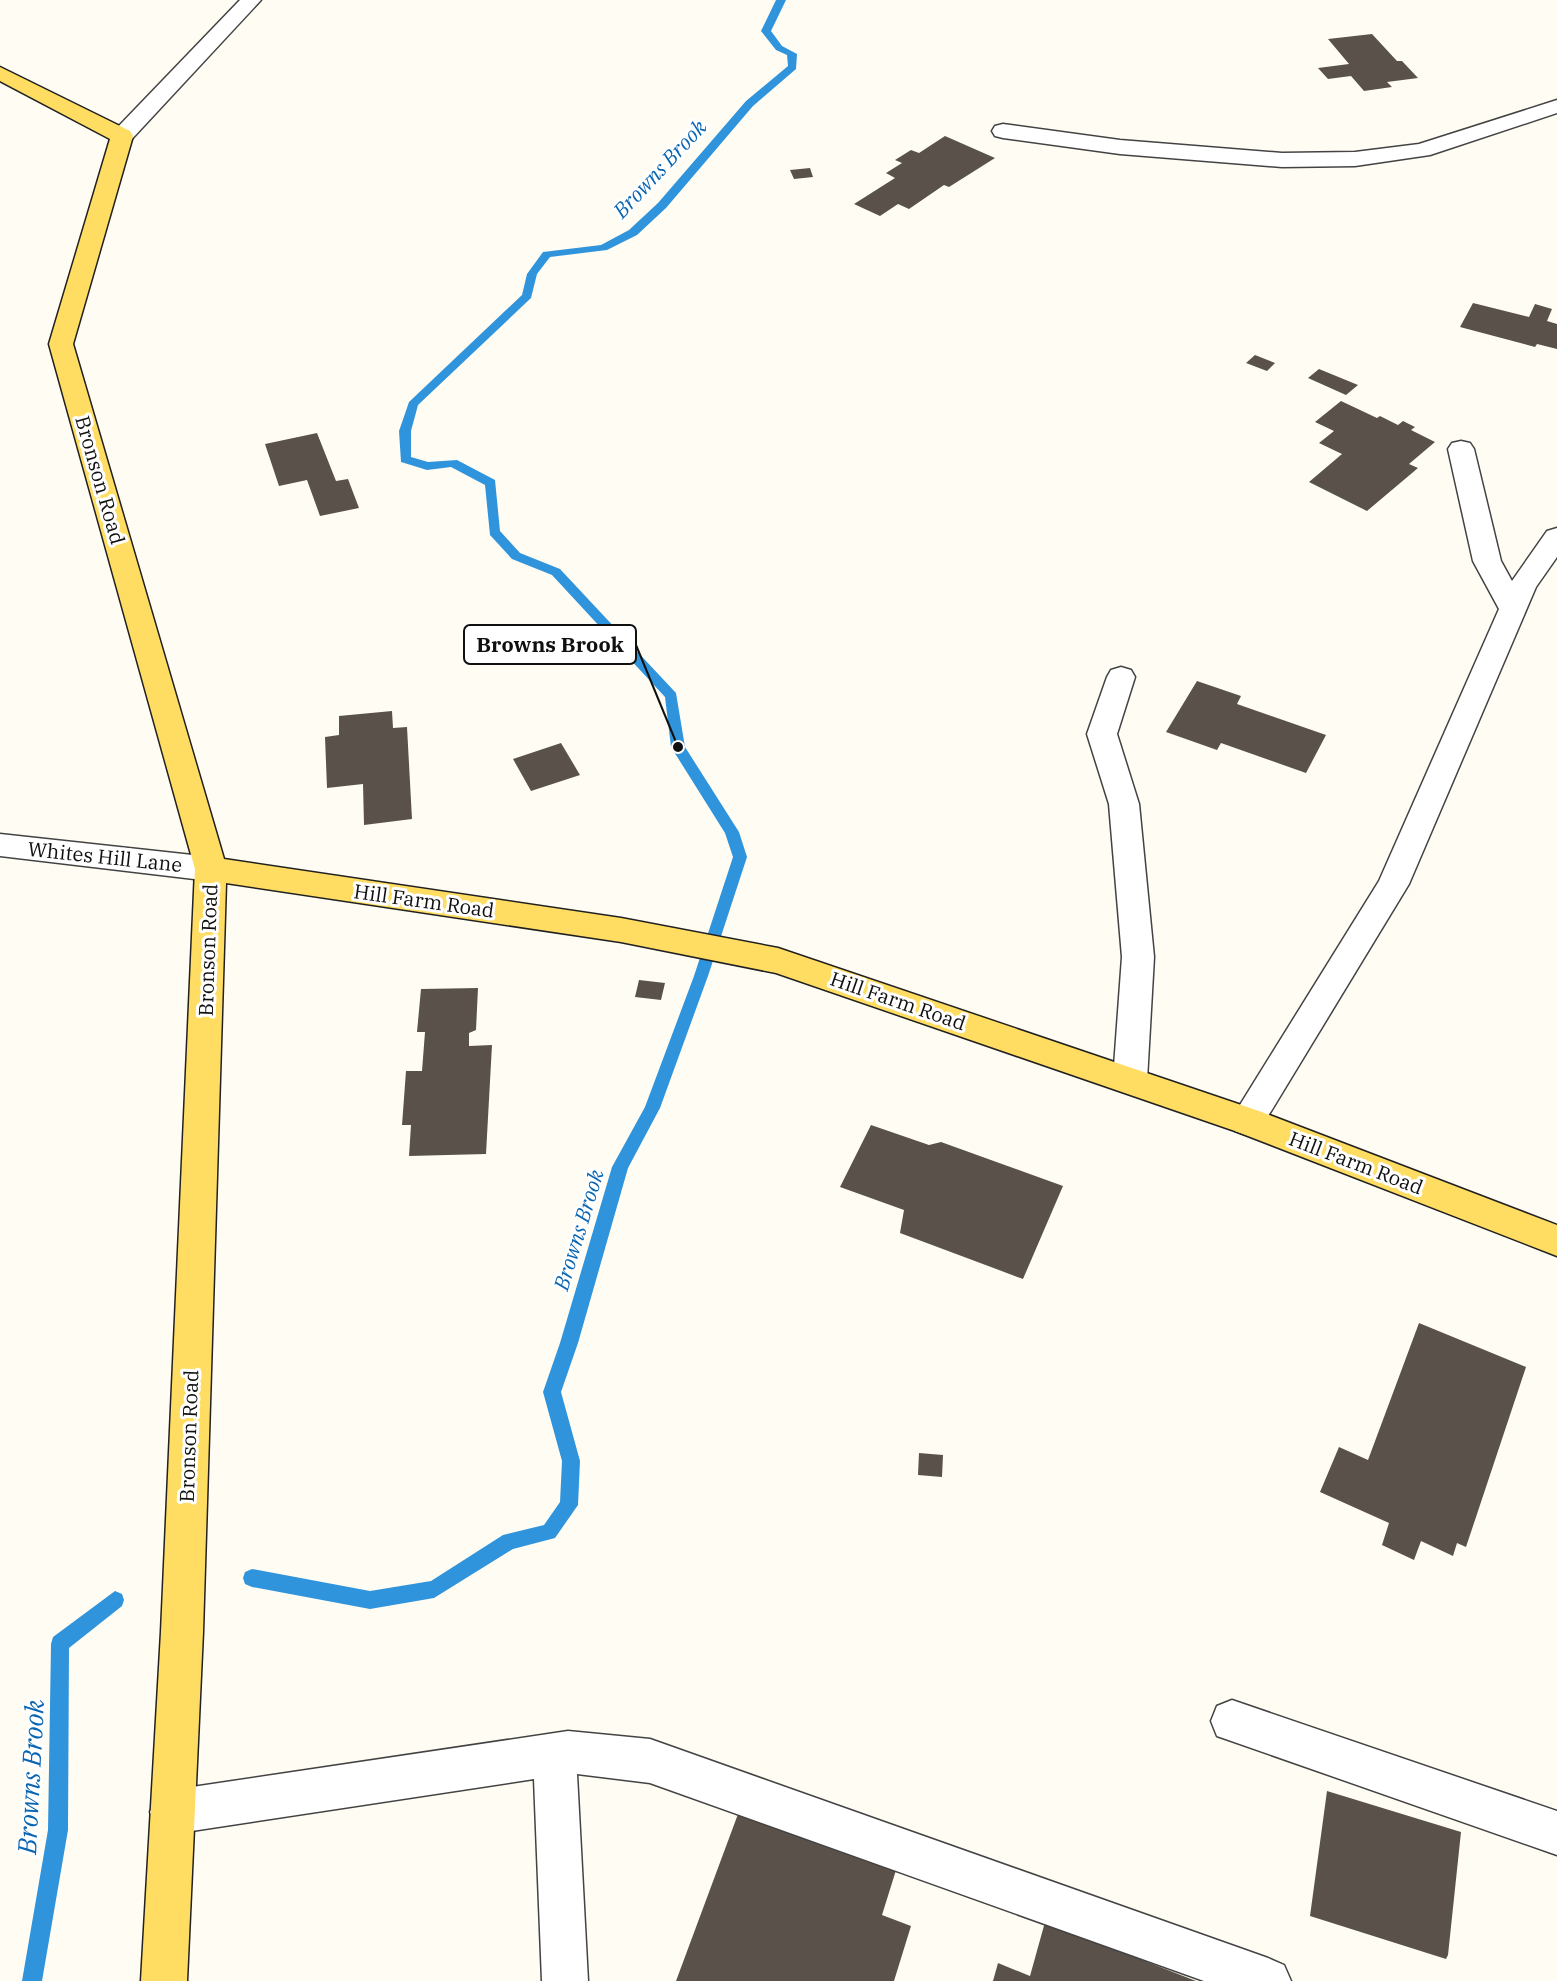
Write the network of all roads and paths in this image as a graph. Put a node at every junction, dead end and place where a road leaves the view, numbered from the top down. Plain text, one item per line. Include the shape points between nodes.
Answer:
1 (251, 0) edge
2 (0, 73) edge
3 (1557, 106) edge
4 (1003, 131) dead end
5 (122, 136) junction
6 (1461, 449) dead end
7 (1557, 537) edge
8 (1513, 609) junction
9 (1121, 677) dead end
10 (0, 845) edge
11 (211, 869) junction
12 (1130, 1080) junction
13 (1247, 1121) junction
14 (1557, 1241) edge
15 (1232, 1721) dead end
16 (554, 1753) junction
17 (172, 1812) junction
18 (1557, 1833) edge
19 (164, 1981) edge
20 (565, 1981) edge
21 (1268, 1981) edge

1 - 5 street, Bronson Road
2 - 5 main road
3 - 4 street via 1422,150 1355,159 1282,160 1120,147
5 - 11 main road, Bronson Road via 61,344
6 - 8 street via 1487,561
7 - 8 street via 1523,585
8 - 13 street via 1393,884
9 - 12 street via 1102,734 1124,804 1138,957
10 - 11 street, Whites Hill Lane
11 - 12 main road, Hill Farm Road via 621,930 778,961
11 - 17 main road, Bronson Road
12 - 13 main road, Hill Farm Road
13 - 14 main road, Hill Farm Road
15 - 18 street
16 - 17 street
16 - 20 street
16 - 21 street via 650,1761
17 - 19 main road, Bronson Road

